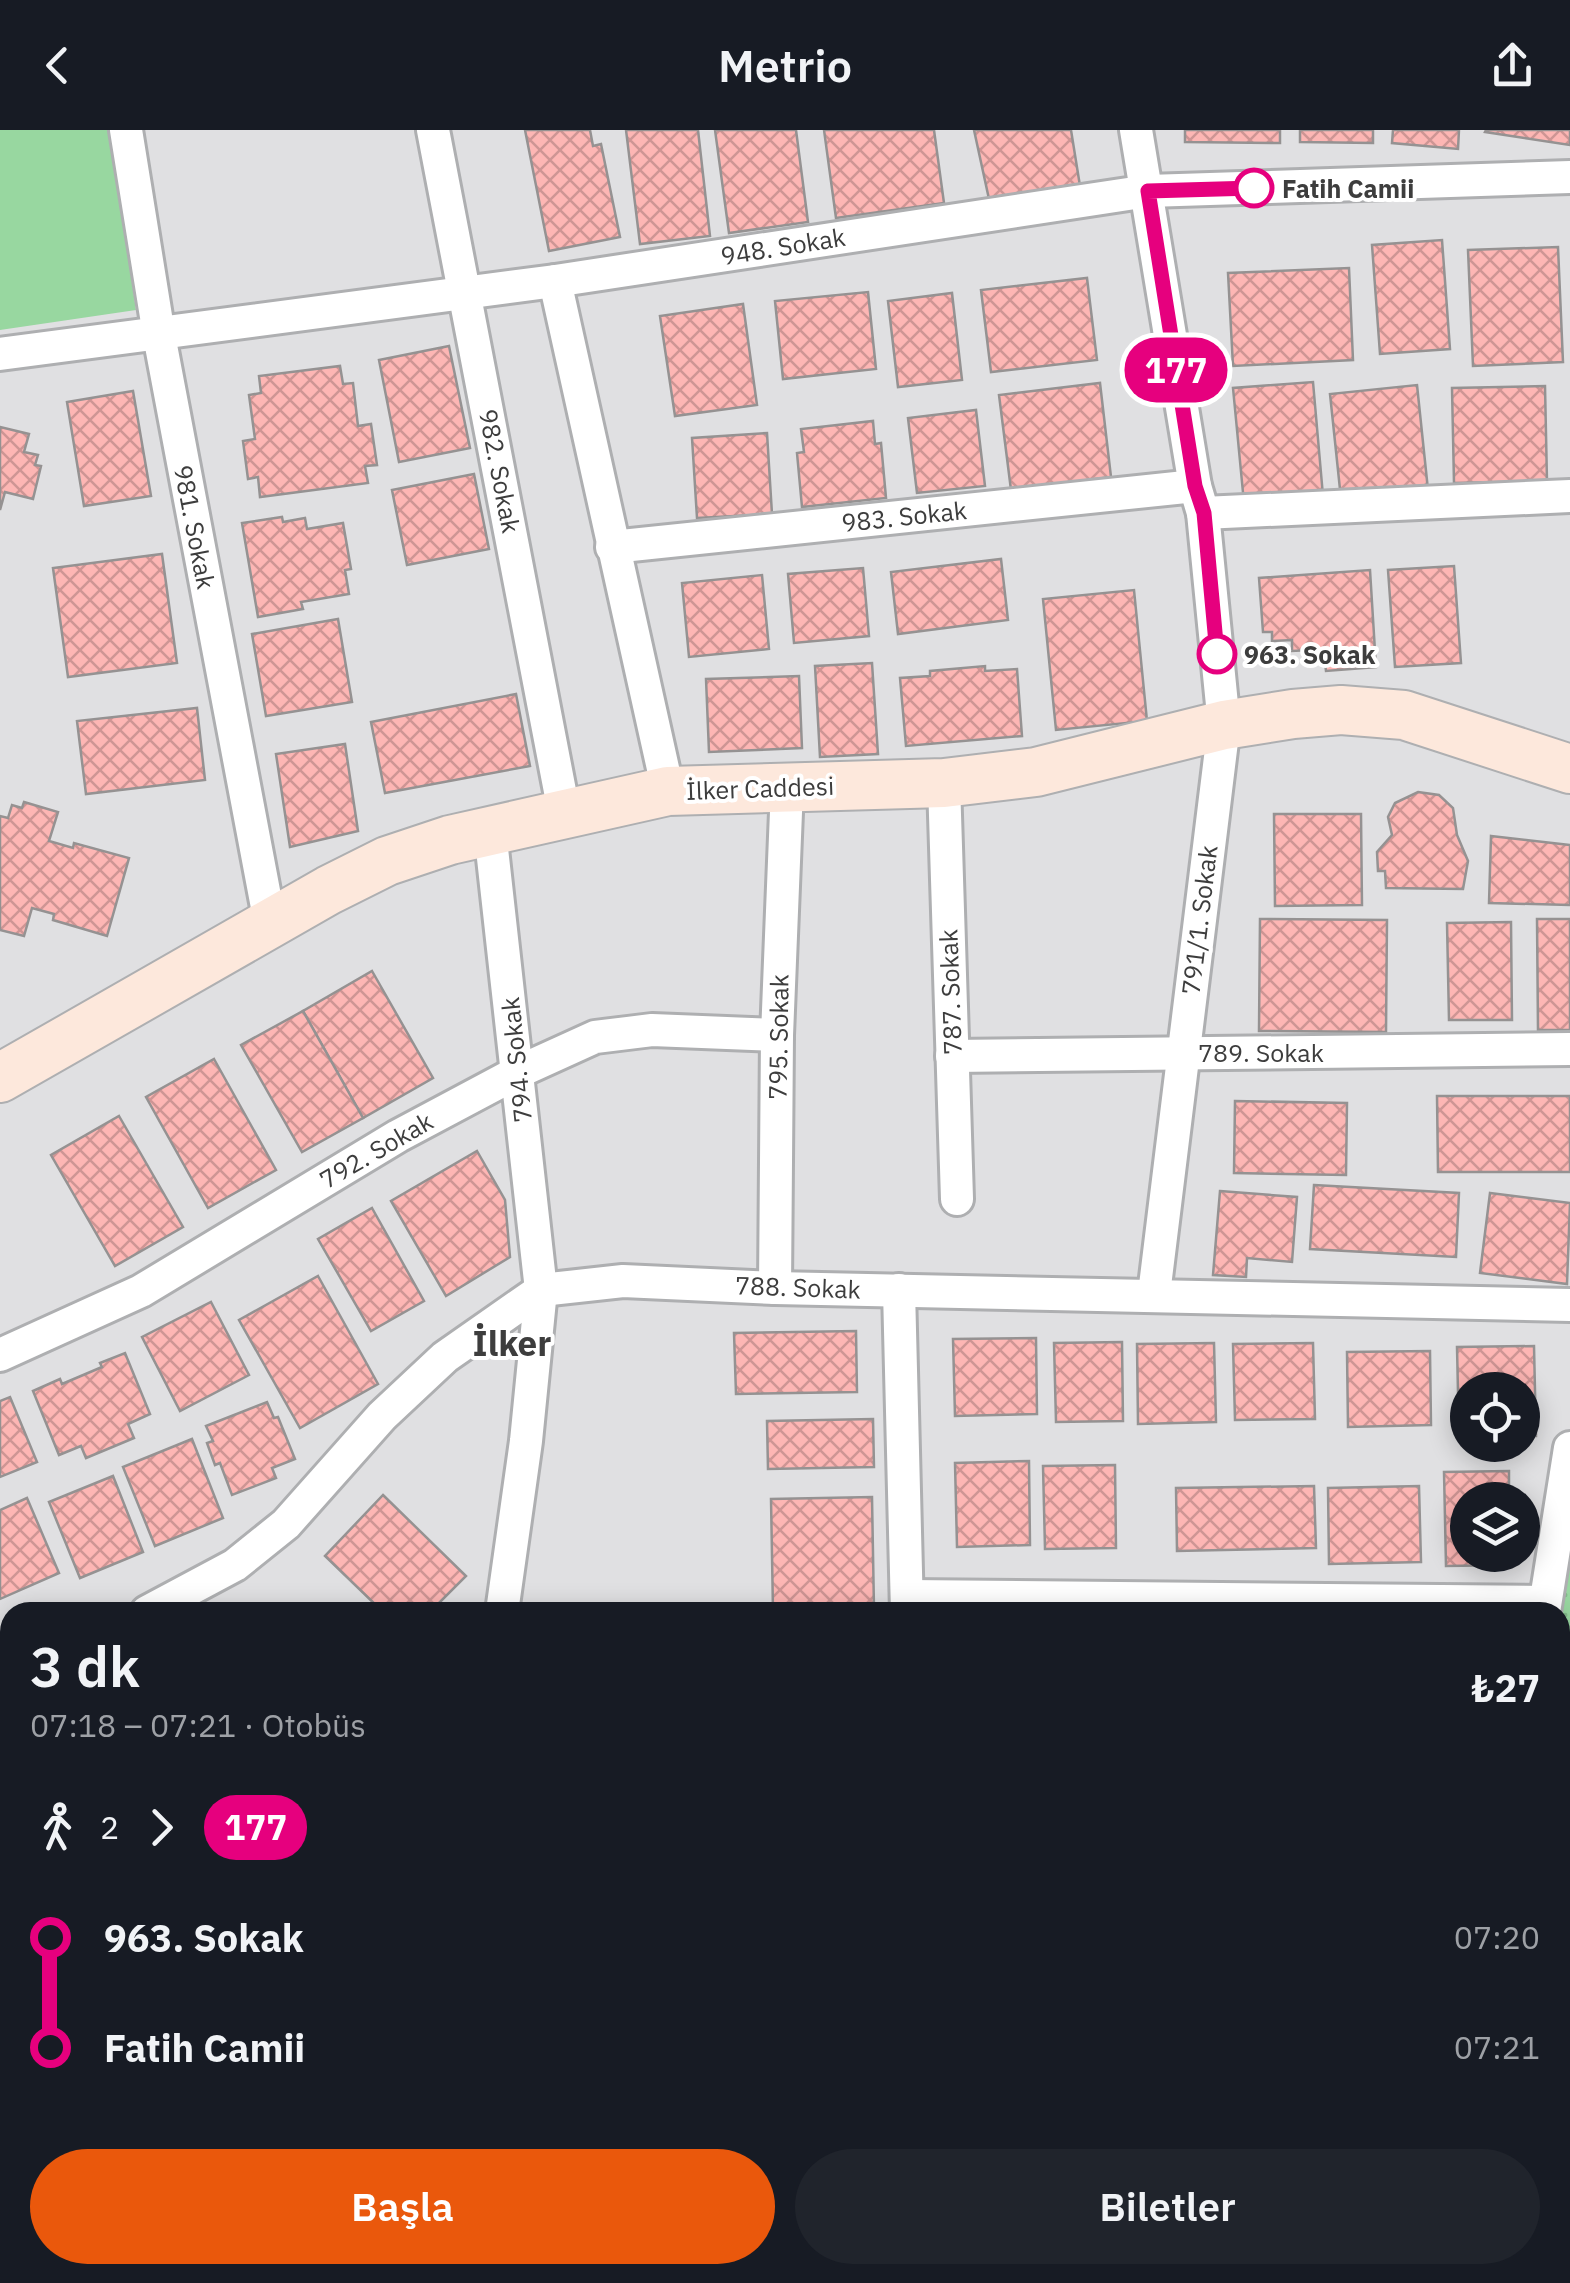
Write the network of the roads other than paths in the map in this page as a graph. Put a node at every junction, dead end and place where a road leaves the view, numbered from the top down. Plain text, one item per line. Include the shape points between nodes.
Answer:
1 (126, 130) edge
2 (434, 130) edge
3 (1136, 130) edge
4 (1570, 178) edge
5 (1148, 191) junction
6 (555, 281) junction
7 (466, 292) junction
8 (159, 335) junction
9 (0, 354) edge
10 (1570, 496) edge
11 (1199, 499) junction
12 (612, 547) junction
13 (1224, 725) junction
14 (1570, 768) edge
15 (944, 784) junction
16 (787, 787) junction
17 (668, 792) junction
18 (564, 812) junction
19 (490, 830) junction
20 (270, 923) junction
21 (777, 1035) junction
22 (1570, 1050) edge
23 (1183, 1053) junction
24 (952, 1056) junction
25 (518, 1072) junction
26 (0, 1078) edge
27 (957, 1200) dead end
28 (775, 1288) junction
29 (541, 1290) junction
30 (899, 1290) junction
31 (1154, 1294) junction
32 (1570, 1305) edge
33 (0, 1355) edge
34 (1570, 1448) edge
35 (165, 1602) edge
36 (503, 1602) edge
37 (907, 1602) edge
38 (1546, 1602) edge

1 - 8 street, 981. Sokak
2 - 7 street, 982. Sokak
3 - 5 street
4 - 5 street, 948. Sokak
5 - 6 street, 948. Sokak
5 - 11 street
6 - 7 street, 948. Sokak
6 - 12 street
7 - 8 street, 948. Sokak
7 - 18 street, 982. Sokak
8 - 9 street, 948. Sokak
8 - 20 street, 981. Sokak
10 - 11 street, 983. Sokak
11 - 12 street, 983. Sokak
11 - 13 street
12 - 17 street
13 - 14 main road, İlker Caddesi via 1341,710 1404,715
13 - 15 main road, İlker Caddesi via 1036,772
13 - 23 street, 791/1. Sokak
15 - 16 main road, İlker Caddesi
15 - 24 street, 787. Sokak
16 - 17 main road, İlker Caddesi
16 - 21 street, 795. Sokak
17 - 18 main road, İlker Caddesi
18 - 19 main road, İlker Caddesi
19 - 20 main road, İlker Caddesi via 387,862
19 - 25 street, 794. Sokak
20 - 26 main road, İlker Caddesi
21 - 25 street, 792. Sokak via 652,1030 595,1037
21 - 28 street, 795. Sokak
22 - 23 street, 789. Sokak
23 - 24 street, 789. Sokak
23 - 31 street, 791/1. Sokak
24 - 27 street, 787. Sokak
25 - 29 street, 794. Sokak
25 - 33 street, 792. Sokak via 141,1291
28 - 29 street, 788. Sokak via 623,1280
28 - 30 street, 788. Sokak
29 - 35 street, 788. Sokak via 445,1357 286,1524 235,1565
29 - 36 street, 794. Sokak
30 - 31 street, 788. Sokak
30 - 37 street
31 - 32 street, 788. Sokak
34 - 38 street

